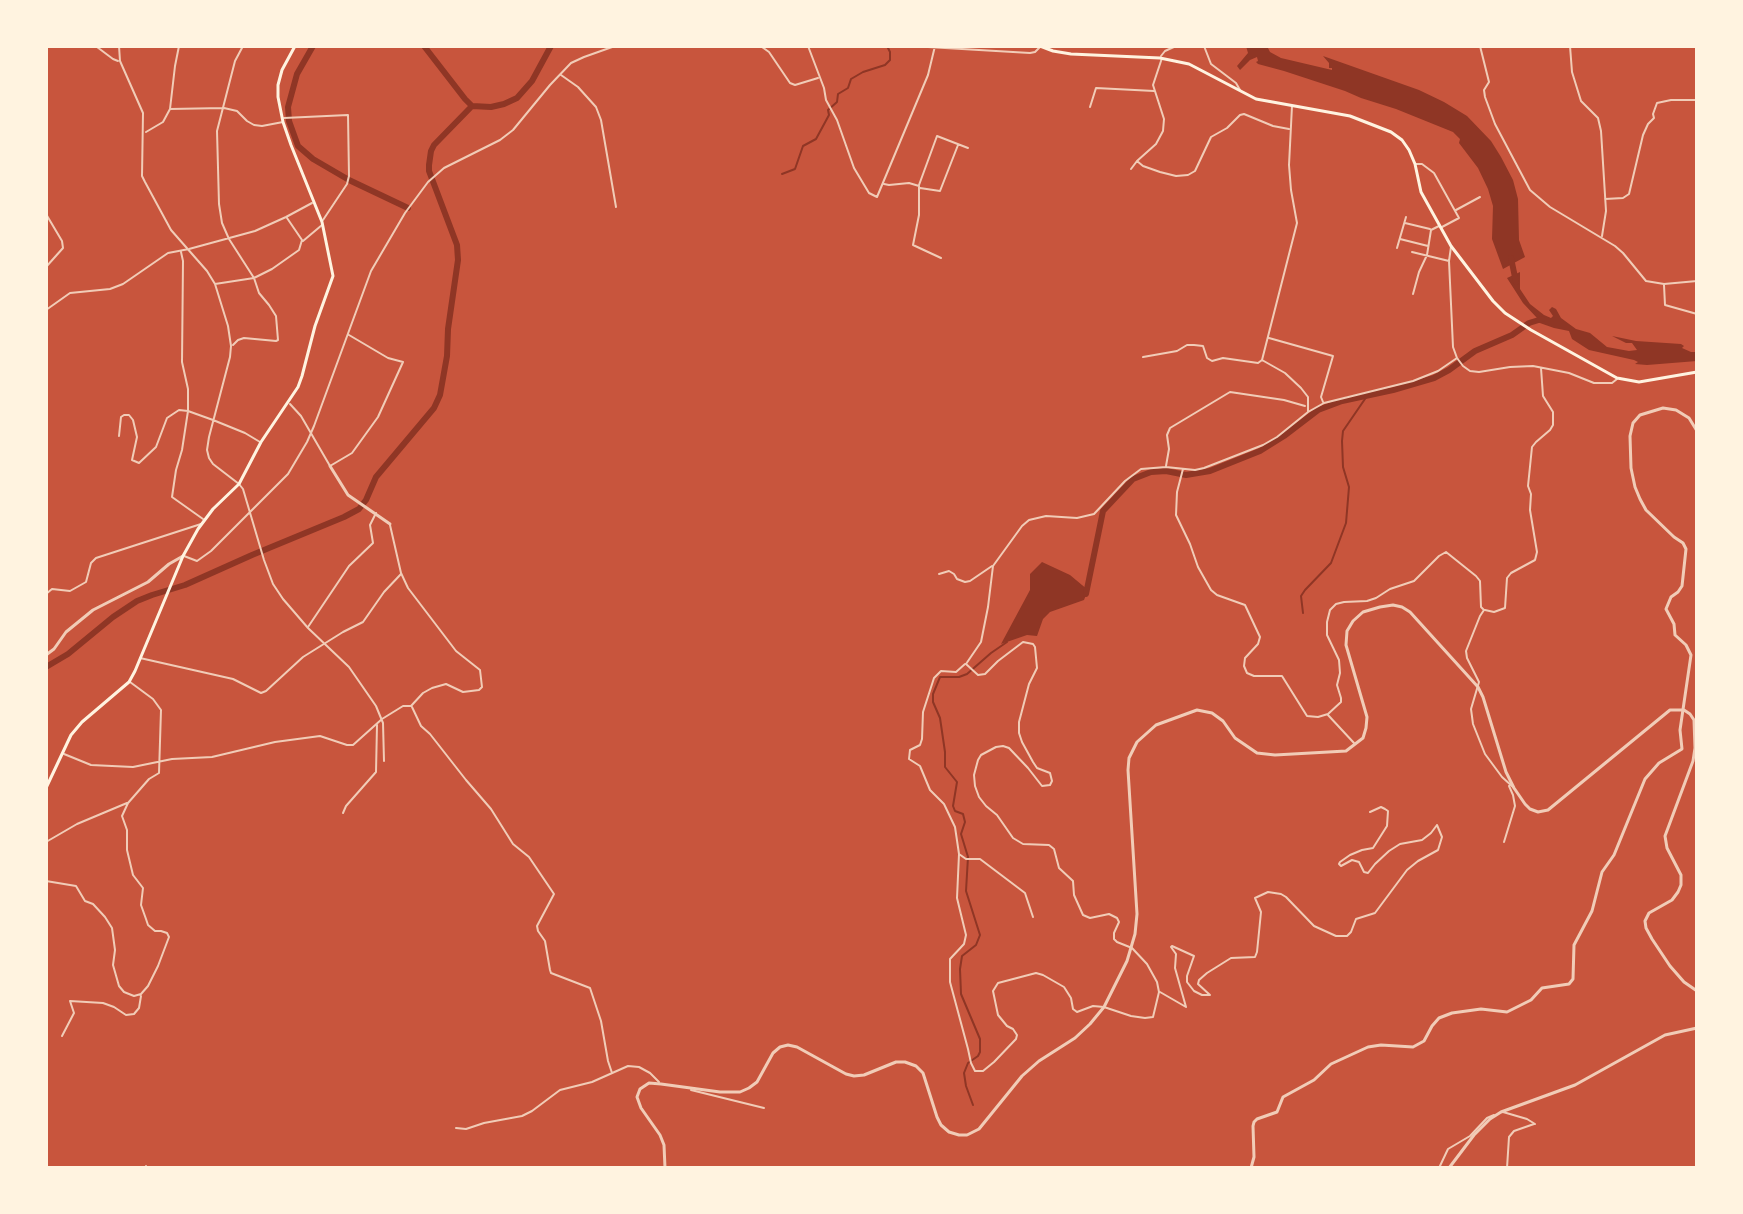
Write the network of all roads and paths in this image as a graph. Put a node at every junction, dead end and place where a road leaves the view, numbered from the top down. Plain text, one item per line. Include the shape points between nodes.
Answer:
1 (98, 46) edge
2 (119, 46) edge
3 (179, 46) edge
4 (243, 46) edge
5 (295, 46) edge
6 (615, 46) edge
7 (757, 46) edge
8 (808, 46) edge
9 (911, 46) edge
10 (1040, 46) edge
11 (1176, 46) edge
12 (1204, 46) edge
13 (1480, 46) edge
14 (1570, 46) edge
15 (935, 47) edge
16 (1161, 58) junction
17 (120, 61) junction
18 (560, 75) junction
19 (819, 78) junction
20 (1154, 91) junction
21 (1241, 92) junction
22 (1697, 100) edge
23 (1293, 105) junction
24 (1090, 107) dead end
25 (224, 108) junction
26 (170, 109) junction
27 (283, 119) junction
28 (1290, 129) junction
29 (144, 133) junction
30 (958, 144) junction
31 (968, 148) dead end
32 (1137, 161) junction
33 (1415, 164) junction
34 (1131, 169) dead end
35 (883, 184) junction
36 (919, 187) junction
37 (1480, 197) dead end
38 (1605, 199) junction
39 (314, 202) junction
40 (616, 207) dead end
41 (1455, 211) junction
42 (46, 214) edge
43 (286, 217) junction
44 (1406, 217) dead end
45 (322, 223) junction
46 (1404, 223) junction
47 (1440, 227) junction
48 (1431, 230) junction
49 (1602, 237) junction
50 (229, 239) junction
51 (1400, 239) junction
52 (302, 242) junction
53 (1430, 246) junction
54 (1451, 246) junction
55 (1397, 248) dead end
56 (189, 249) junction
57 (180, 251) junction
58 (1412, 252) dead end
59 (1427, 255) junction
60 (941, 258) dead end
61 (1449, 261) junction
62 (46, 267) edge
63 (254, 278) junction
64 (1697, 281) edge
65 (215, 284) junction
66 (1664, 284) junction
67 (1413, 294) dead end
68 (46, 310) edge
69 (1697, 314) edge
70 (348, 335) junction
71 (1267, 338) junction
72 (231, 346) junction
73 (1143, 357) dead end
74 (1457, 358) junction
75 (1262, 360) junction
76 (1541, 368) junction
77 (1697, 372) edge
78 (1617, 378) junction
79 (289, 403) junction
80 (1324, 403) junction
81 (1306, 406) junction
82 (188, 411) junction
83 (1308, 412) junction
84 (213, 420) junction
85 (1697, 431) edge
86 (311, 432) junction
87 (119, 436) dead end
88 (261, 442) junction
89 (330, 466) junction
90 (1166, 467) junction
91 (1183, 469) junction
92 (239, 484) junction
93 (251, 513) junction
94 (376, 513) junction
95 (203, 521) junction
96 (390, 524) joint
97 (183, 556) junction
98 (993, 566) junction
99 (401, 573) junction
100 (939, 574) dead end
101 (46, 594) edge
102 (1484, 610) junction
103 (308, 628) junction
104 (324, 644) junction
105 (46, 655) edge
106 (140, 658) junction
107 (967, 665) junction
108 (129, 682) junction
109 (1478, 687) junction
110 (411, 706) junction
111 (1684, 710) junction
112 (1328, 714) junction
113 (382, 719) junction
114 (377, 724) junction
115 (1356, 745) junction
116 (62, 753) junction
117 (384, 761) dead end
118 (159, 762) junction
119 (1508, 784) junction
120 (46, 788) edge
121 (1514, 788) junction
122 (128, 803) junction
123 (1370, 812) dead end
124 (343, 813) dead end
125 (46, 842) edge
126 (1504, 842) dead end
127 (959, 854) junction
128 (46, 881) edge
129 (1033, 917) dead end
130 (1132, 948) junction
131 (1697, 991) edge
132 (1159, 992) junction
133 (141, 994) junction
134 (1104, 1007) junction
135 (1697, 1028) edge
136 (62, 1036) dead end
137 (612, 1073) junction
138 (661, 1084) junction
139 (675, 1085) junction
140 (764, 1108) dead end
141 (1501, 1112) junction
142 (456, 1128) dead end
143 (665, 1168) edge
144 (1251, 1168) edge
145 (1439, 1168) edge
146 (1449, 1168) edge
147 (1507, 1168) edge

1 - 17 street
2 - 17 street
3 - 26 street
4 - 25 street
5 - 27 main road via 278,85
6 - 18 street via 571,63
7 - 19 street via 769,52 795,85
8 - 19 street
9 - 15 street
10 - 15 street via 1030,53
10 - 16 main road via 1071,54
11 - 16 street
12 - 21 street via 1211,64
13 - 49 street via 1489,82 1485,97 1530,190
14 - 38 street via 1581,101 1598,118
15 - 35 street
16 - 20 street
16 - 21 main road via 1189,64
17 - 29 street via 140,101
18 - 40 street via 596,107
18 - 70 street via 513,130 428,182 371,271
19 - 35 street via 869,193 877,197
20 - 24 street via 1096,88
20 - 32 street via 1163,131
21 - 23 main road
22 - 38 street via 1657,103 1629,194
23 - 28 street
23 - 33 main road via 1350,116 1391,132
25 - 26 street
25 - 27 street via 254,125
25 - 50 street via 216,143 219,204
26 - 29 street via 163,122
27 - 39 main road
27 - 45 street via 348,115 349,176
28 - 32 street via 1240,115 1211,137 1196,170 1188,175 1160,172
28 - 71 street via 1297,223
29 - 56 street via 142,176 171,230
30 - 31 street
30 - 36 street via 940,191
30 - 36 street via 937,136
32 - 34 street
33 - 41 street via 1434,173
33 - 47 main road via 1421,192
35 - 36 street
36 - 60 street via 913,245
37 - 41 street
38 - 49 street
39 - 43 street
39 - 45 main road
41 - 47 street via 1459,218
42 - 62 street via 63,248
43 - 50 street
43 - 52 street
44 - 46 street
45 - 52 street
45 - 79 main road via 332,282
46 - 48 street
46 - 51 street
47 - 48 street
47 - 54 main road
48 - 53 street
49 - 66 street via 1646,281
50 - 56 street
50 - 63 street
51 - 53 street
51 - 55 street
52 - 63 street via 299,250
53 - 59 street
54 - 61 street
54 - 78 main road via 1493,301 1522,325
56 - 57 street
56 - 65 street
57 - 68 street via 168,253 115,287 70,293
57 - 82 street
58 - 59 street
59 - 61 street
59 - 67 street
61 - 74 street
63 - 65 street
63 - 72 street via 276,316 278,340 244,338
64 - 66 street
65 - 72 street
66 - 69 street via 1665,305
70 - 86 street
70 - 89 street via 403,362 367,434 352,453
71 - 75 street
71 - 80 street via 1333,356 1321,397
72 - 84 street
73 - 75 street via 1194,345 1203,346 1212,361
74 - 76 street via 1470,371
74 - 80 street via 1413,381
75 - 81 street via 1301,388 1308,397
76 - 78 street via 1594,383
76 - 102 street via 1553,425 1532,447 1528,486 1537,552 1535,560 1507,578 1505,608
77 - 78 main road via 1639,382
79 - 86 street
79 - 88 main road
80 - 83 street
81 - 83 street
81 - 90 street via 1230,392 1170,428
82 - 84 street
82 - 87 street via 167,418 156,447 139,463 132,460 137,437 129,415 121,417
82 - 95 street via 172,497
83 - 91 street via 1263,445 1204,468
84 - 88 street
84 - 92 street via 209,458
85 - 111 street via 1689,418 1663,408 1640,415 1630,436 1631,468 1640,499 1686,549 1682,586 1666,609 1675,635 1691,655
86 - 89 street
86 - 93 street via 288,474
88 - 92 main road
89 - 94 street via 351,497
90 - 91 street
90 - 98 street via 1132,475 1087,517 1029,520
91 - 112 street via 1176,515 1198,567 1217,595 1245,605 1260,637 1245,658 1247,673 1282,676 1307,716
92 - 93 street
92 - 95 main road
93 - 97 street via 197,561
93 - 103 street via 273,584
94 - 96 street
94 - 103 street via 370,525 373,543 349,566
95 - 97 main road
95 - 101 street via 96,558 86,582 70,591 52,589
96 - 99 street
97 - 105 street via 148,582 93,610
97 - 106 main road
98 - 100 street via 965,582 949,571
98 - 107 street via 981,642
99 - 104 street via 363,622
99 - 110 street via 456,651 480,670 482,687 463,692 441,684
102 - 109 street via 1466,651
102 - 112 street via 1480,581 1446,552 1414,581 1367,601 1336,604 1327,617 1327,635 1339,660 1341,702
103 - 104 street
104 - 106 street via 261,693 233,679
104 - 113 street via 349,667
106 - 108 main road
107 - 127 street via 934,678 923,712 922,739 909,755 944,804
107 - 130 street via 974,673 985,674 1023,642 1035,647 1037,668 1019,733 1037,768 1050,773 1052,781 1042,786 1003,746 981,755 975,786 1013,838 1054,849 1059,868 1073,881 1083,915 1114,915 1119,922 1114,939
108 - 116 main road via 82,722
108 - 118 street via 161,710
109 - 115 street via 1410,612 1393,605 1363,612 1347,631 1346,645 1367,717
109 - 119 street via 1471,709 1475,731
109 - 121 street
110 - 113 street
110 - 137 street via 421,726 554,894 537,926 550,970 590,988
111 - 121 street via 1670,710 1548,810 1530,809
111 - 131 street via 1694,720 1695,748 1665,836 1681,885 1672,900 1645,921 1670,966
111 - 144 street via 1682,749 1645,779 1574,945 1569,984 1542,988 1507,1012 1481,1009 1439,1018 1424,1041 1413,1047 1368,1047 1331,1064 1283,1097 1277,1112 1254,1122
112 - 115 street
113 - 114 street
113 - 117 street
114 - 118 street via 353,745 320,736
114 - 124 street via 376,772
115 - 130 street via 1336,753 1269,755 1248,748 1212,713 1197,710 1144,734 1128,770 1137,914
116 - 118 street via 91,765
116 - 120 main road
118 - 122 street via 159,773
119 - 121 street
119 - 126 street via 1515,806
122 - 125 street
122 - 133 street via 122,816 133,875 143,888 141,905 148,925 169,937
123 - 132 street via 1381,807 1388,811 1387,826 1373,848 1350,855 1341,866 1352,860 1368,873 1389,851 1422,840 1437,825 1442,837 1438,850 1407,870 1375,913 1356,919 1347,936 1336,936 1314,926 1286,897 1268,892 1255,898 1261,912 1255,957 1231,958 1207,973 1198,984 1210,995 1202,995 1187,982 1194,956 1172,946 1186,1007
127 - 129 street via 980,859 1025,893
127 - 134 street via 957,898 966,935 950,959 950,982 975,1071 983,1071 1016,1039 998,1015 993,991 998,983 1036,973 1064,987 1077,1012
128 - 133 street via 76,886 105,917 112,928 119,986 134,996
130 - 132 street via 1147,964
130 - 134 street
132 - 134 street via 1153,1017
133 - 136 street via 139,1008 126,1015 95,1001 70,1001 74,1013
134 - 139 street via 1075,1038 1022,1076 979,1129 967,1135 941,1125 923,1073 905,1062 854,1076 788,1045 773,1053 757,1082 740,1092
135 - 141 street via 1665,1035 1575,1085
137 - 138 street via 634,1066
137 - 142 street via 560,1090 522,1116
138 - 139 street
138 - 143 street via 649,1083 637,1097 664,1145
139 - 140 street
141 - 145 street via 1448,1149
141 - 146 street via 1474,1135
141 - 147 street via 1535,1124 1509,1137

